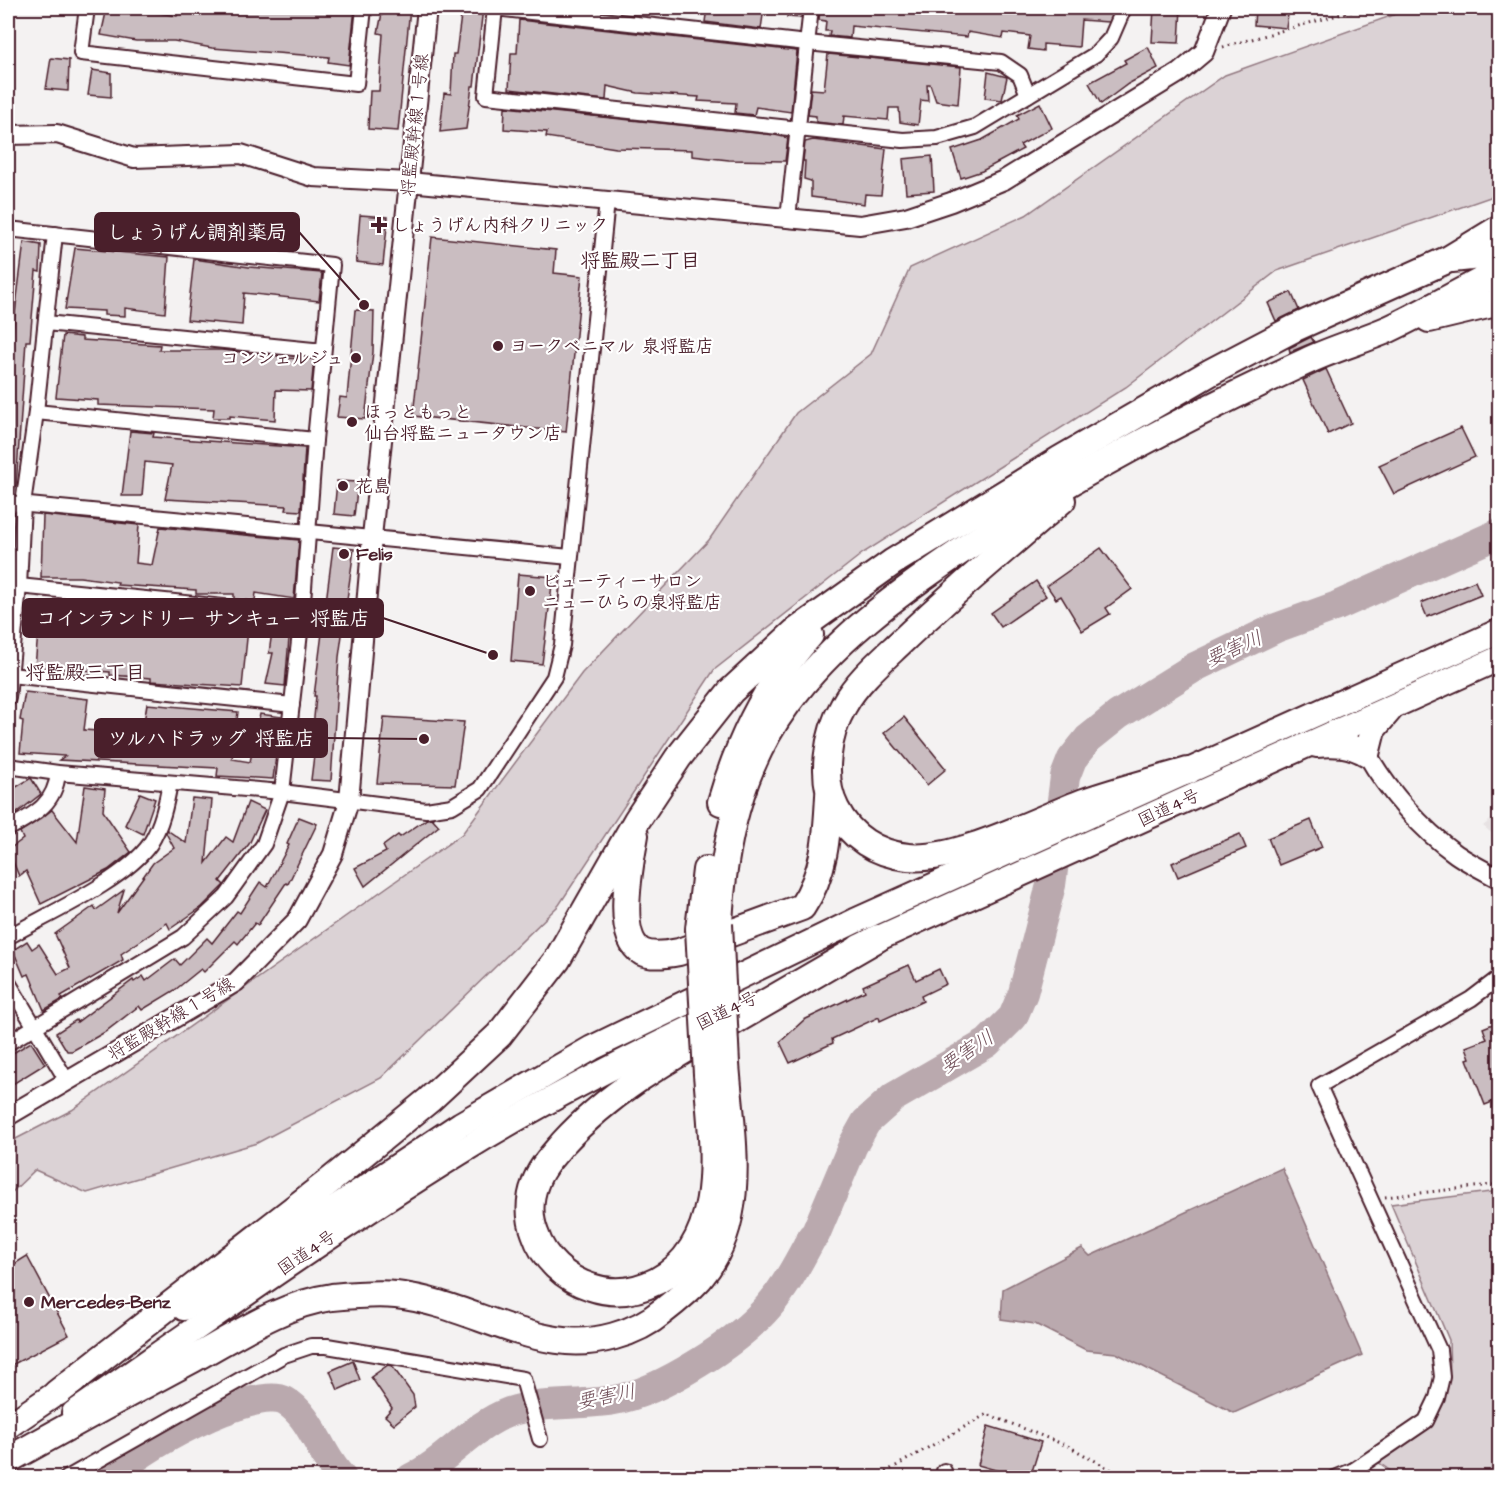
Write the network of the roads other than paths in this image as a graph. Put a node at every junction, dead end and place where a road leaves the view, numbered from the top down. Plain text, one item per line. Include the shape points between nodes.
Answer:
1 (87, 8) edge
2 (364, 8) edge
3 (427, 8) edge
4 (495, 8) edge
5 (811, 8) edge
6 (1124, 8) edge
7 (1221, 8) edge
8 (807, 43) junction
9 (1028, 95) junction
10 (798, 129) junction
11 (8, 135) edge
12 (409, 182) junction
13 (608, 201) junction
14 (788, 218) junction
15 (1500, 228) edge
16 (8, 229) edge
17 (55, 234) junction
18 (1500, 254) edge
19 (1449, 259) junction
20 (1500, 275) edge
21 (1500, 302) edge
22 (46, 323) junction
23 (1388, 329) junction
24 (323, 351) junction
25 (36, 412) junction
26 (315, 440) junction
27 (1107, 460) junction
28 (8, 503) edge
29 (23, 504) junction
30 (307, 531) junction
31 (372, 537) junction
32 (570, 557) junction
33 (893, 562) junction
34 (19, 586) junction
35 (302, 615) junction
36 (1500, 631) edge
37 (1500, 658) edge
38 (10, 675) junction
39 (8, 698) edge
40 (1396, 704) junction
41 (292, 705) junction
42 (1301, 747) junction
43 (1367, 754) junction
44 (8, 766) edge
45 (1188, 771) joint
46 (58, 773) junction
47 (170, 783) junction
48 (282, 792) junction
49 (829, 796) junction
50 (348, 801) junction
51 (637, 820) junction
52 (8, 829) edge
53 (1039, 830) junction
54 (1500, 879) edge
55 (709, 927) junction
56 (8, 937) edge
57 (878, 938) junction
58 (1500, 977) edge
59 (8, 982) edge
60 (35, 1027) junction
61 (8, 1043) edge
62 (716, 1069) junction
63 (67, 1081) junction
64 (8, 1116) edge
65 (57, 1393) junction
66 (8, 1426) edge
67 (540, 1438) dead end
68 (8, 1459) edge
69 (1354, 1470) junction
70 (67, 1478) edge
71 (1335, 1478) edge
72 (1368, 1478) edge

1 - 2 street via 81,53 356,84
3 - 12 street, 将監殿幹線１号線
4 - 8 street
4 - 10 street via 486,96
5 - 8 street
6 - 9 street via 1111,38 1096,54
7 - 14 street via 1204,52 1179,73 1004,180 906,217 860,225
8 - 9 street via 1002,62 1020,75
8 - 10 street
9 - 10 street via 975,127 938,138 903,140
10 - 14 street
11 - 12 street via 57,134 134,158 241,154 313,177
12 - 13 street
12 - 31 street, 将監殿幹線１号線
13 - 14 street
13 - 32 street
15 - 19 highway
16 - 17 street
17 - 22 street
17 - 24 street via 332,265
18 - 19 highway
19 - 33 highway via 1295,328 1211,372
20 - 23 highway
21 - 23 highway
22 - 24 street
22 - 25 street
23 - 27 highway via 1307,361
24 - 26 street
25 - 26 street
25 - 29 street
26 - 30 street
27 - 49 highway via 929,616 879,663 845,703 833,729 828,759
27 - 55 highway via 910,585 846,637 786,705 745,780
28 - 29 street
29 - 30 street
29 - 34 street
30 - 31 street
30 - 35 street
31 - 32 street
31 - 50 street, 将監殿幹線１号線
32 - 50 street via 562,645 554,677 480,789 452,806 426,810
33 - 51 highway via 795,632 731,691 678,758
33 - 55 highway via 827,616 800,647 769,689 743,735 718,810 707,866
34 - 35 street
34 - 38 street
35 - 41 street
36 - 45 highway, 国道4号
37 - 40 highway, 国道4号
38 - 39 street
38 - 41 street
40 - 42 highway, 国道4号
40 - 43 highway via 1373,730
41 - 48 street
42 - 43 highway via 1353,745
42 - 57 highway, 国道4号
43 - 54 street via 1411,813 1455,853
44 - 46 street
45 - 53 highway
46 - 47 street
46 - 52 street via 57,789 44,808
47 - 48 street
47 - 56 street via 164,816 149,844 121,872
48 - 50 street
48 - 60 street via 264,844 226,897 183,937
49 - 51 highway via 820,874 802,907 663,955 642,952 632,941 628,927 626,891
49 - 53 highway via 840,818 858,839 908,858 937,855
50 - 63 street, 将監殿幹線１号線 via 333,854 297,920 236,982
51 - 65 highway via 557,960 499,1035 429,1100
53 - 65 highway, 国道4号 via 592,1048 461,1124
55 - 62 highway, bridge
57 - 62 highway via 651,1070 603,1104 575,1131 545,1166 535,1183 530,1204 537,1240 562,1272 581,1284 624,1292 646,1286 680,1264 695,1242 712,1192
57 - 68 highway, 国道4号 via 603,1070 460,1153 308,1252
58 - 69 street via 1471,999 1319,1086 1439,1350 1442,1377 1426,1421
59 - 60 street
60 - 61 street
60 - 63 street
62 - 68 highway via 734,1180 728,1225 699,1279 655,1318 628,1332 594,1340 559,1341 397,1295 329,1298 276,1314
63 - 64 street, 将監殿幹線１号線
65 - 66 highway, 国道4号
67 - 70 street via 523,1379 310,1346 284,1355
69 - 71 street
69 - 72 street

